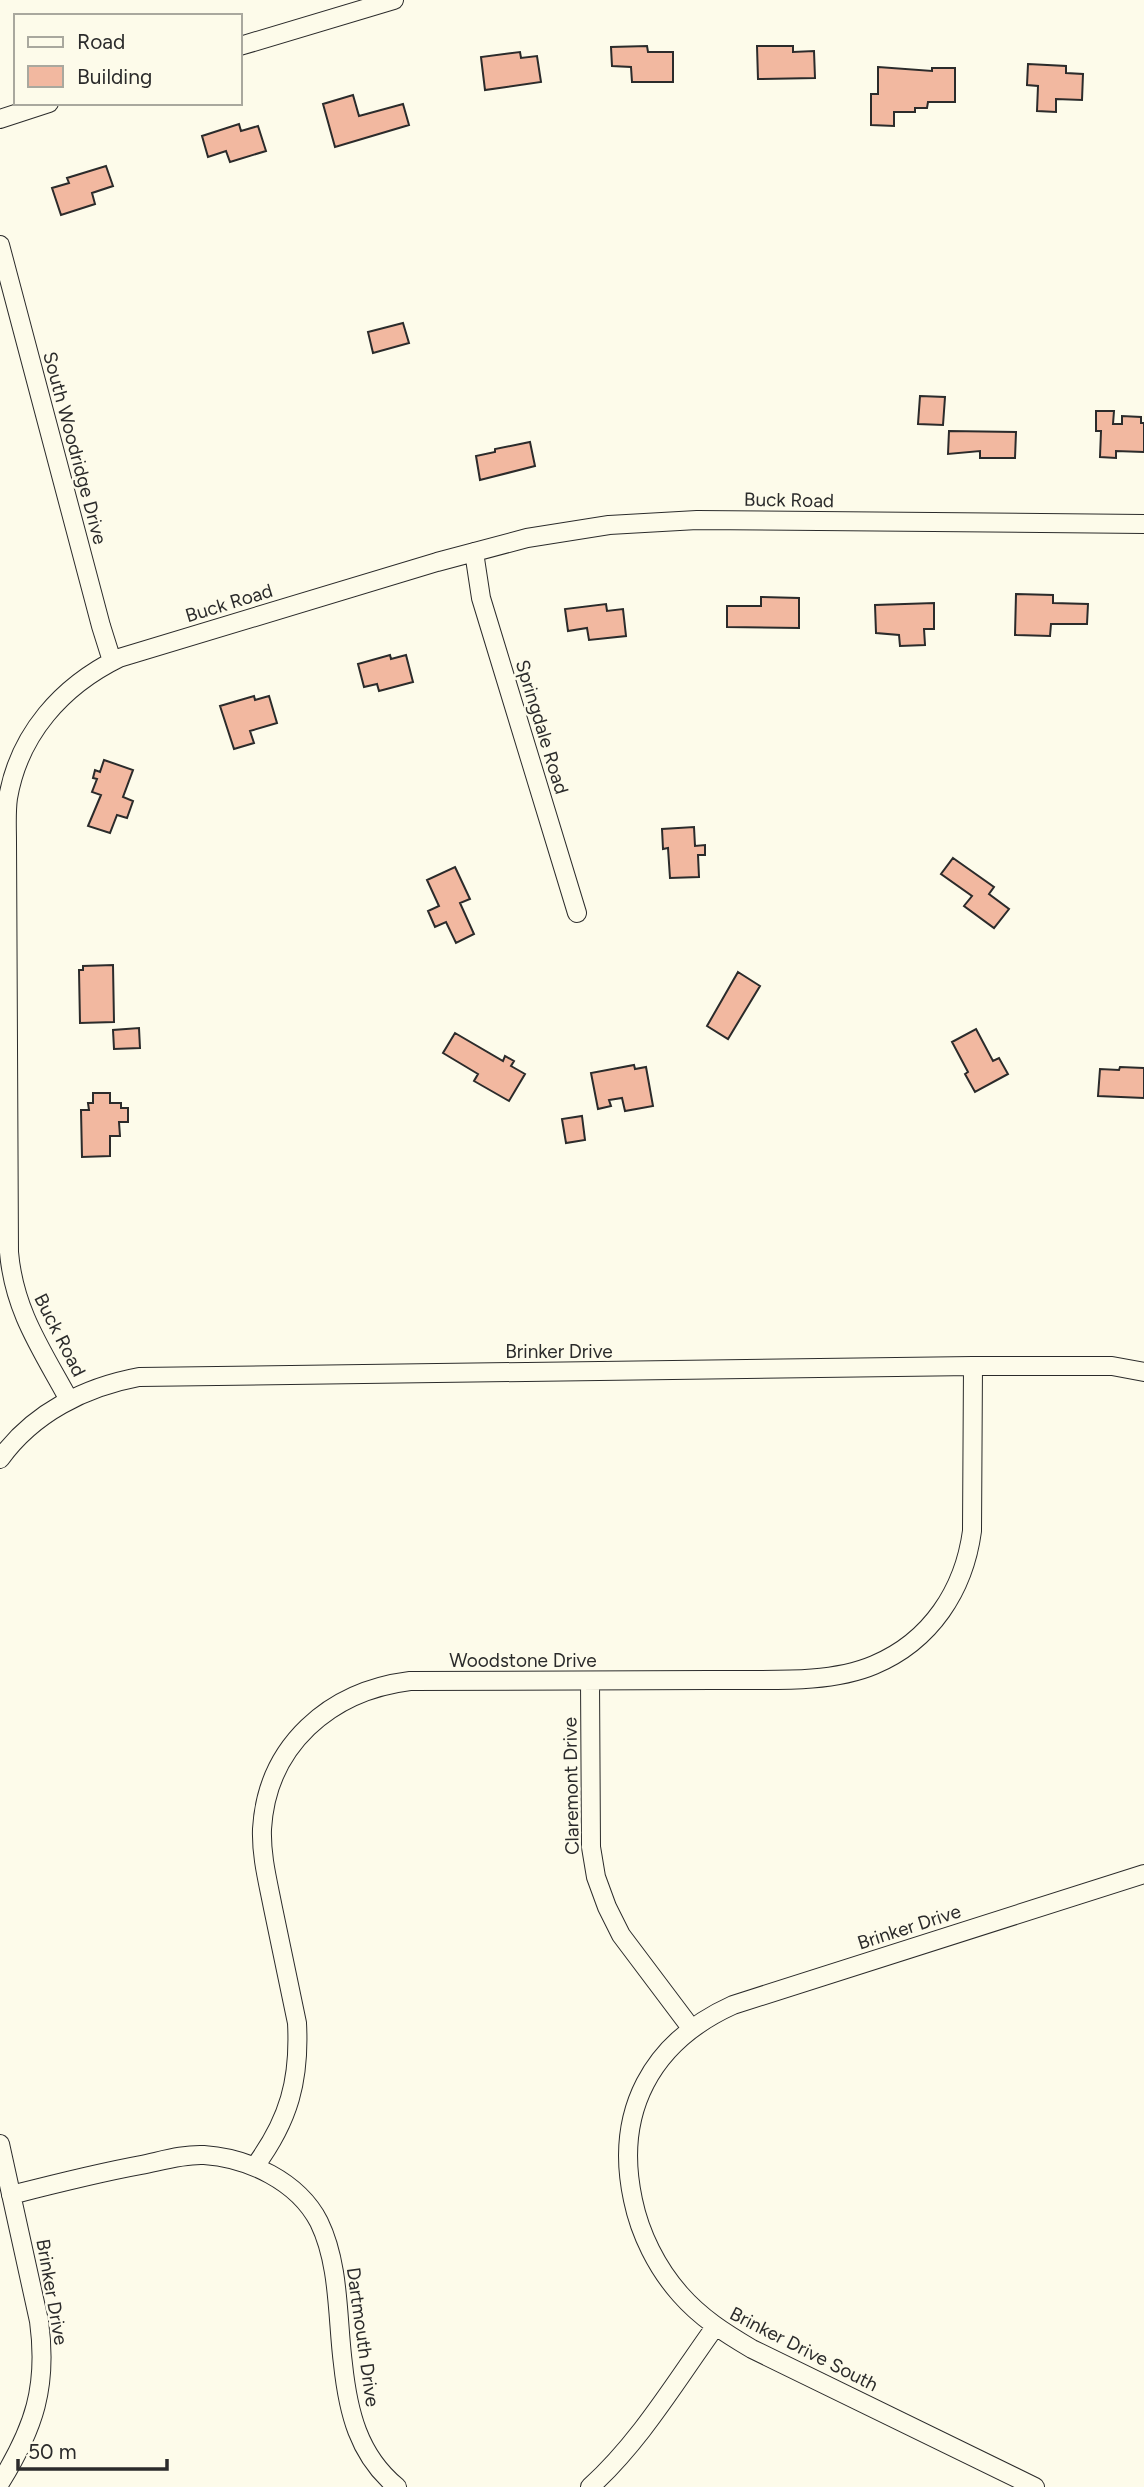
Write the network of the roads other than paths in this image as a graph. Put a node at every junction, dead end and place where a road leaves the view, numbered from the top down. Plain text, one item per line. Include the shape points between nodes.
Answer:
1 (394, 0) edge
2 (242, 45) edge
3 (44, 105) edge
4 (0, 119) edge
5 (0, 245) edge
6 (1144, 524) edge
7 (474, 552) junction
8 (112, 662) junction
9 (577, 913) dead end
10 (973, 1366) junction
11 (1144, 1372) edge
12 (69, 1400) junction
13 (0, 1459) edge
14 (590, 1681) junction
15 (1144, 1874) edge
16 (691, 2028) junction
17 (0, 2144) edge
18 (255, 2166) junction
19 (11, 2194) junction
20 (715, 2327) junction
21 (0, 2483) edge
22 (397, 2487) edge
23 (590, 2487) edge
24 (1035, 2487) edge

1 - 2 street
3 - 4 street
5 - 8 street, South Woodridge Drive
6 - 7 street, Buck Road via 697,520 609,525
7 - 8 street, Buck Road
7 - 9 street, Springdale Road via 481,598
8 - 12 street, Buck Road via 72,688 42,718 19,757 7,812 11,1278 18,1303
10 - 11 street, Brinker Drive via 1112,1366
10 - 12 street, Brinker Drive via 139,1377
10 - 14 street, Woodstone Drive via 969,1553 954,1594 919,1637 873,1666 836,1675
12 - 13 street, Brinker Drive via 22,1434
14 - 16 street, Claremont Drive via 590,1847 596,1877 621,1935
14 - 18 street, Woodstone Drive via 388,1684 337,1703 290,1748 267,1797 262,1829 263,1857 297,2023 296,2074 282,2124
15 - 16 street, Brinker Drive via 733,2005
16 - 20 street, Brinker Drive South via 652,2070 641,2091 629,2123 627,2154 636,2213 647,2242 679,2293
17 - 19 street, Brinker Drive
18 - 19 street, Dartmouth Drive via 231,2158 183,2156
18 - 22 street, Dartmouth Drive via 298,2195 320,2224 337,2291 347,2403 366,2451
19 - 21 street, Brinker Drive via 39,2322 43,2375 31,2426
20 - 23 street via 645,2425
20 - 24 street, Brinker Drive South

